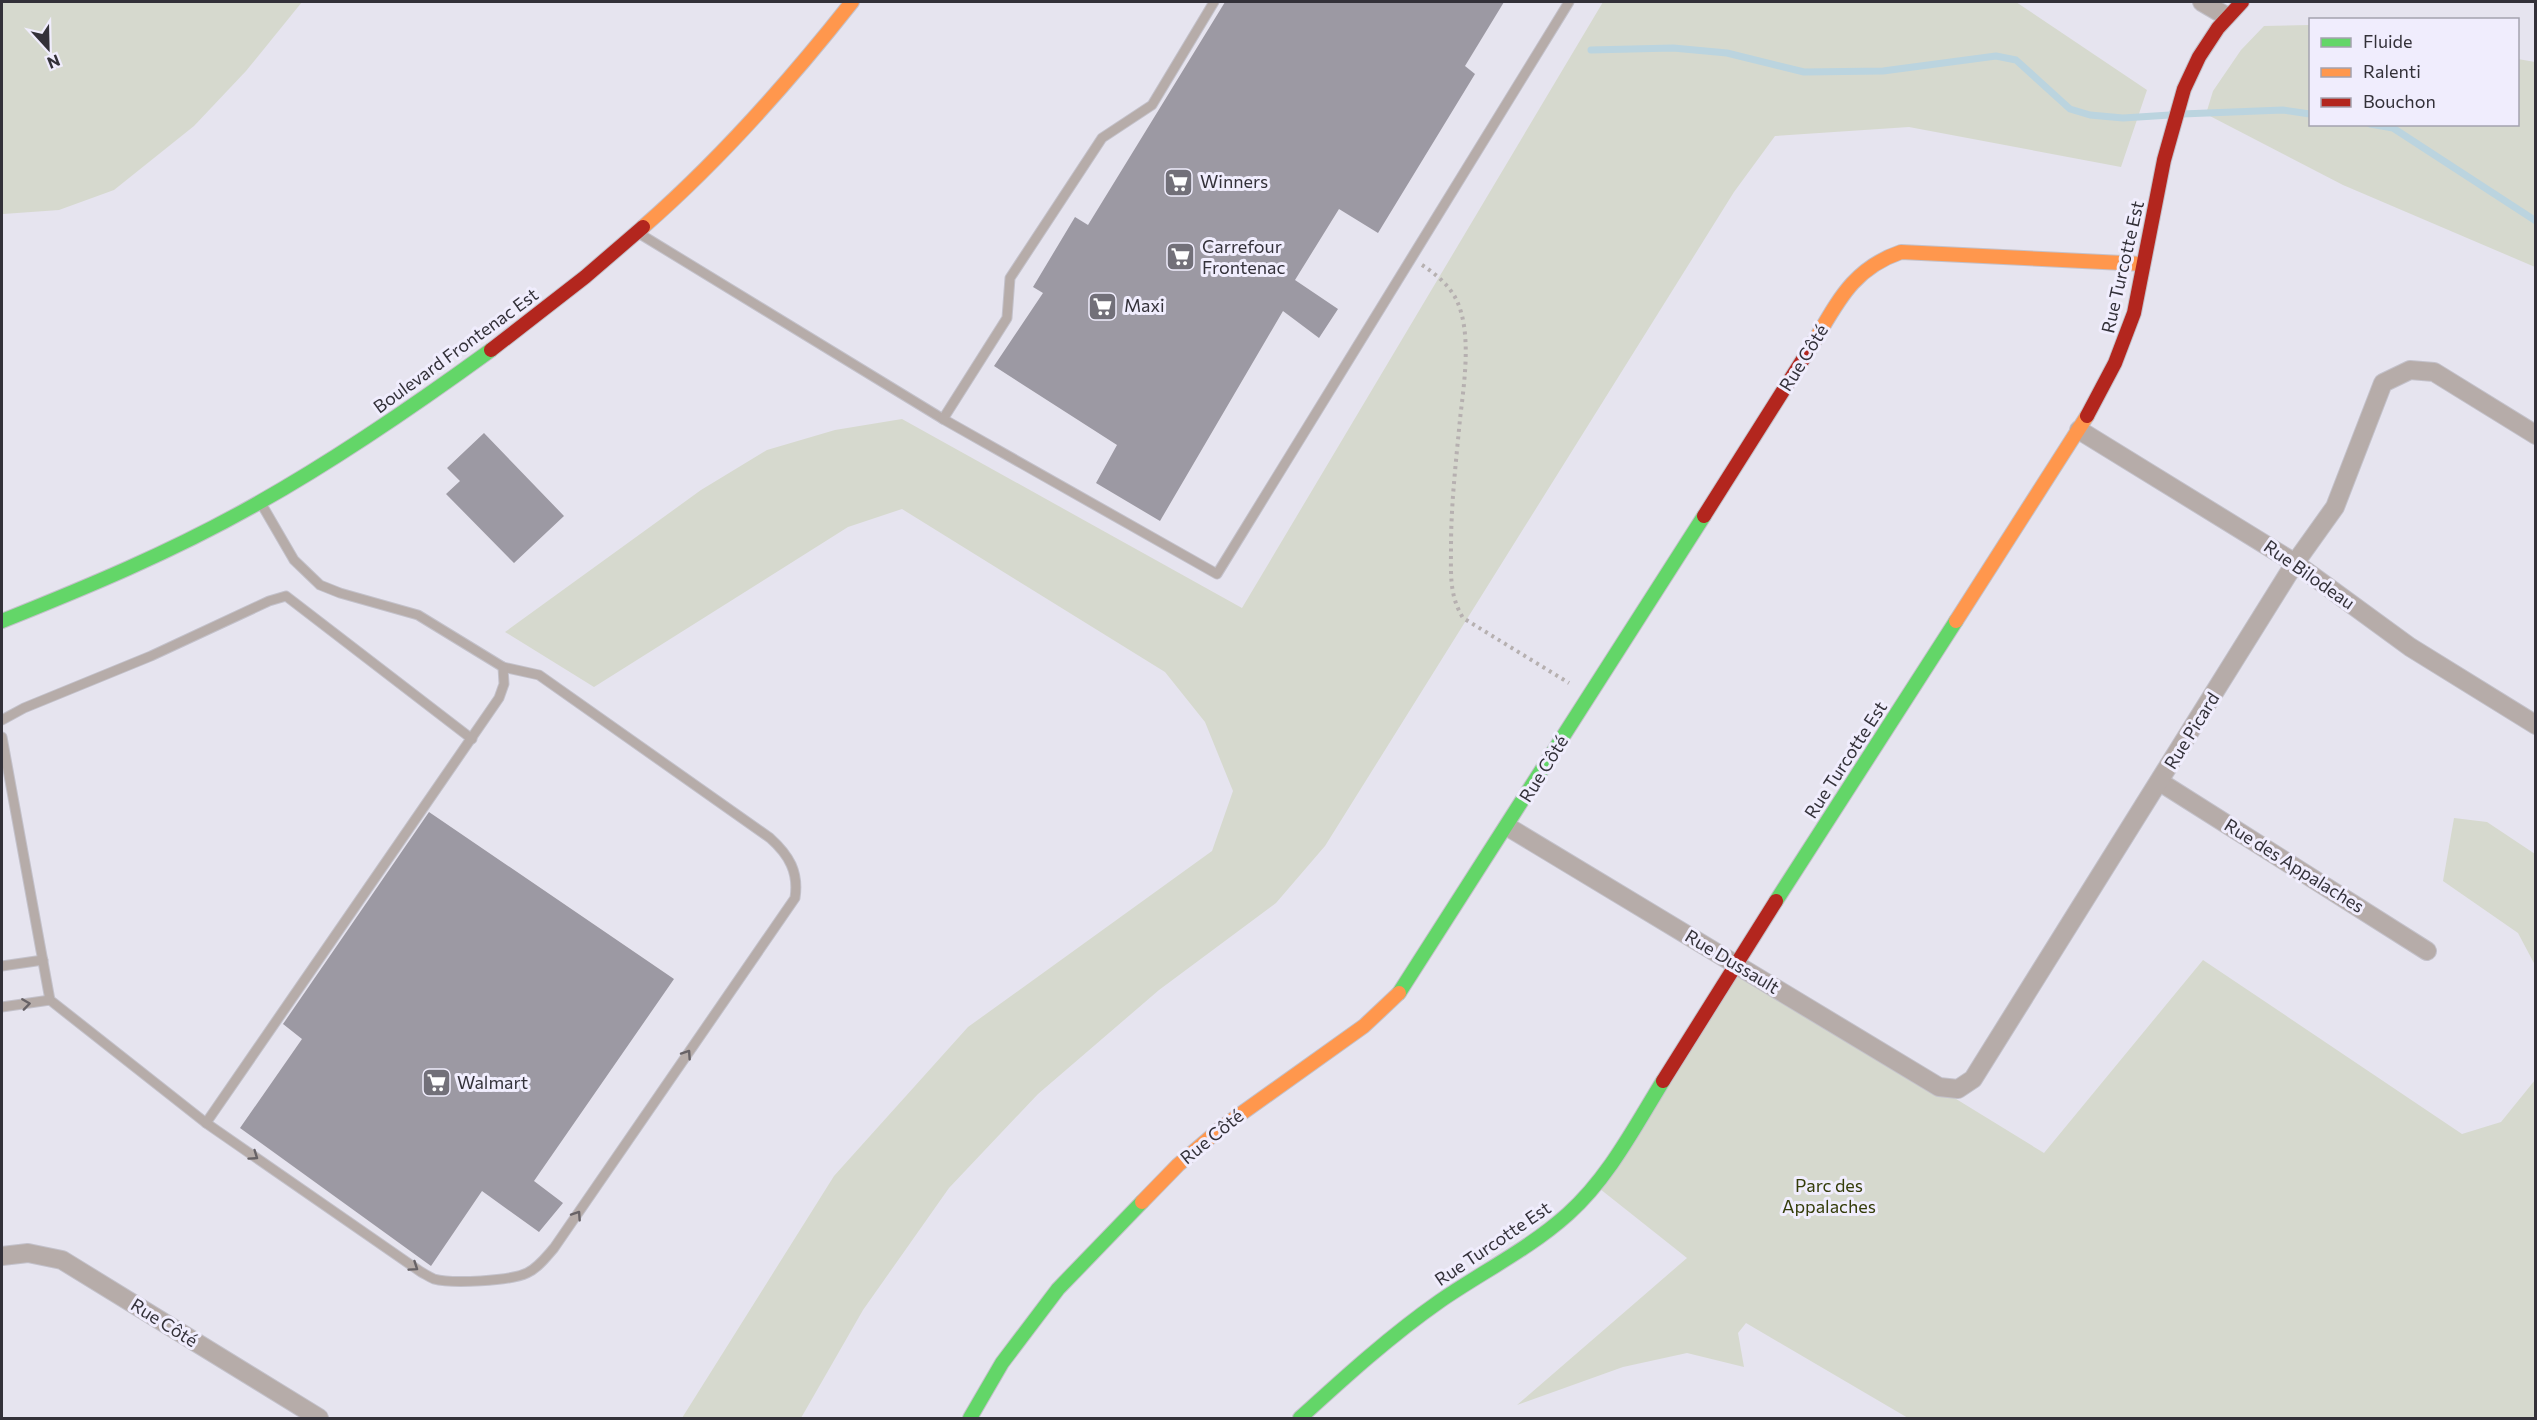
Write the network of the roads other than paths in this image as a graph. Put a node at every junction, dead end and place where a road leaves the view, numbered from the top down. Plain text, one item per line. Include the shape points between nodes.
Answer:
1 (852, 2) edge
2 (1214, 2) edge
3 (1569, 2) edge
4 (2202, 2) edge
5 (2242, 2) edge
6 (2226, 16) junction
7 (638, 232) junction
8 (2143, 264) junction
9 (943, 419) junction
10 (2079, 430) junction
11 (2535, 435) edge
12 (260, 501) junction
13 (2295, 563) junction
14 (2, 621) edge
15 (502, 667) junction
16 (2, 720) edge
17 (2535, 725) edge
18 (2, 737) edge
19 (471, 739) junction
20 (2160, 782) junction
21 (1508, 827) junction
22 (2427, 951) dead end
23 (43, 960) junction
24 (1736, 964) junction
25 (2, 966) edge
26 (50, 1000) junction
27 (2, 1008) edge
28 (1958, 1089) joint
29 (206, 1123) junction
30 (2, 1256) edge
31 (319, 1419) edge
32 (970, 1419) edge
33 (1300, 1419) edge

1 - 7 street, Boulevard Frontenac Est via 762,110 699,177
2 - 9 lane via 1152,105 1102,138 1010,278 1006,318
3 - 9 lane via 1217,574
4 - 6 street
5 - 6 street, Rue Turcotte Est
6 - 8 street, Rue Turcotte Est via 2206,42 2174,114
7 - 9 lane
7 - 12 street, Boulevard Frontenac Est via 546,309 450,381
8 - 10 street, Rue Turcotte Est via 2133,317 2117,364
8 - 21 street, Rue Côté via 1901,252 1863,269
10 - 13 street, Rue Bilodeau
10 - 24 street, Rue Turcotte Est
11 - 13 street, Rue Picard via 2434,372 2410,370 2383,383 2335,507
12 - 14 street, Boulevard Frontenac Est via 158,554
12 - 15 lane via 294,560 320,585 418,615
13 - 17 street, Rue Bilodeau via 2410,647
13 - 20 street, Rue Picard
15 - 19 lane via 504,684 499,698
29 -> 15 lane via 433,1279 514,1278 530,1272 554,1248 795,897 793,865 770,838 539,675
16 - 19 lane via 286,596
18 - 23 lane
19 - 29 lane
20 - 22 street, Rue des Appalaches
20 - 28 street, Rue Picard via 1973,1079
21 - 24 street, Rue Dussault
21 - 32 street, Rue Côté via 1403,989 1364,1026 1221,1128 1178,1165 1058,1289 1002,1364
23 - 25 lane
23 - 26 lane
24 - 28 street, Rue Dussault via 1939,1087
24 - 33 street, Rue Turcotte Est via 1606,1172 1568,1214 1521,1250 1439,1302 1364,1360
27 -> 26 lane
26 - 29 lane
30 - 31 street, Rue Côté via 28,1253 62,1260

